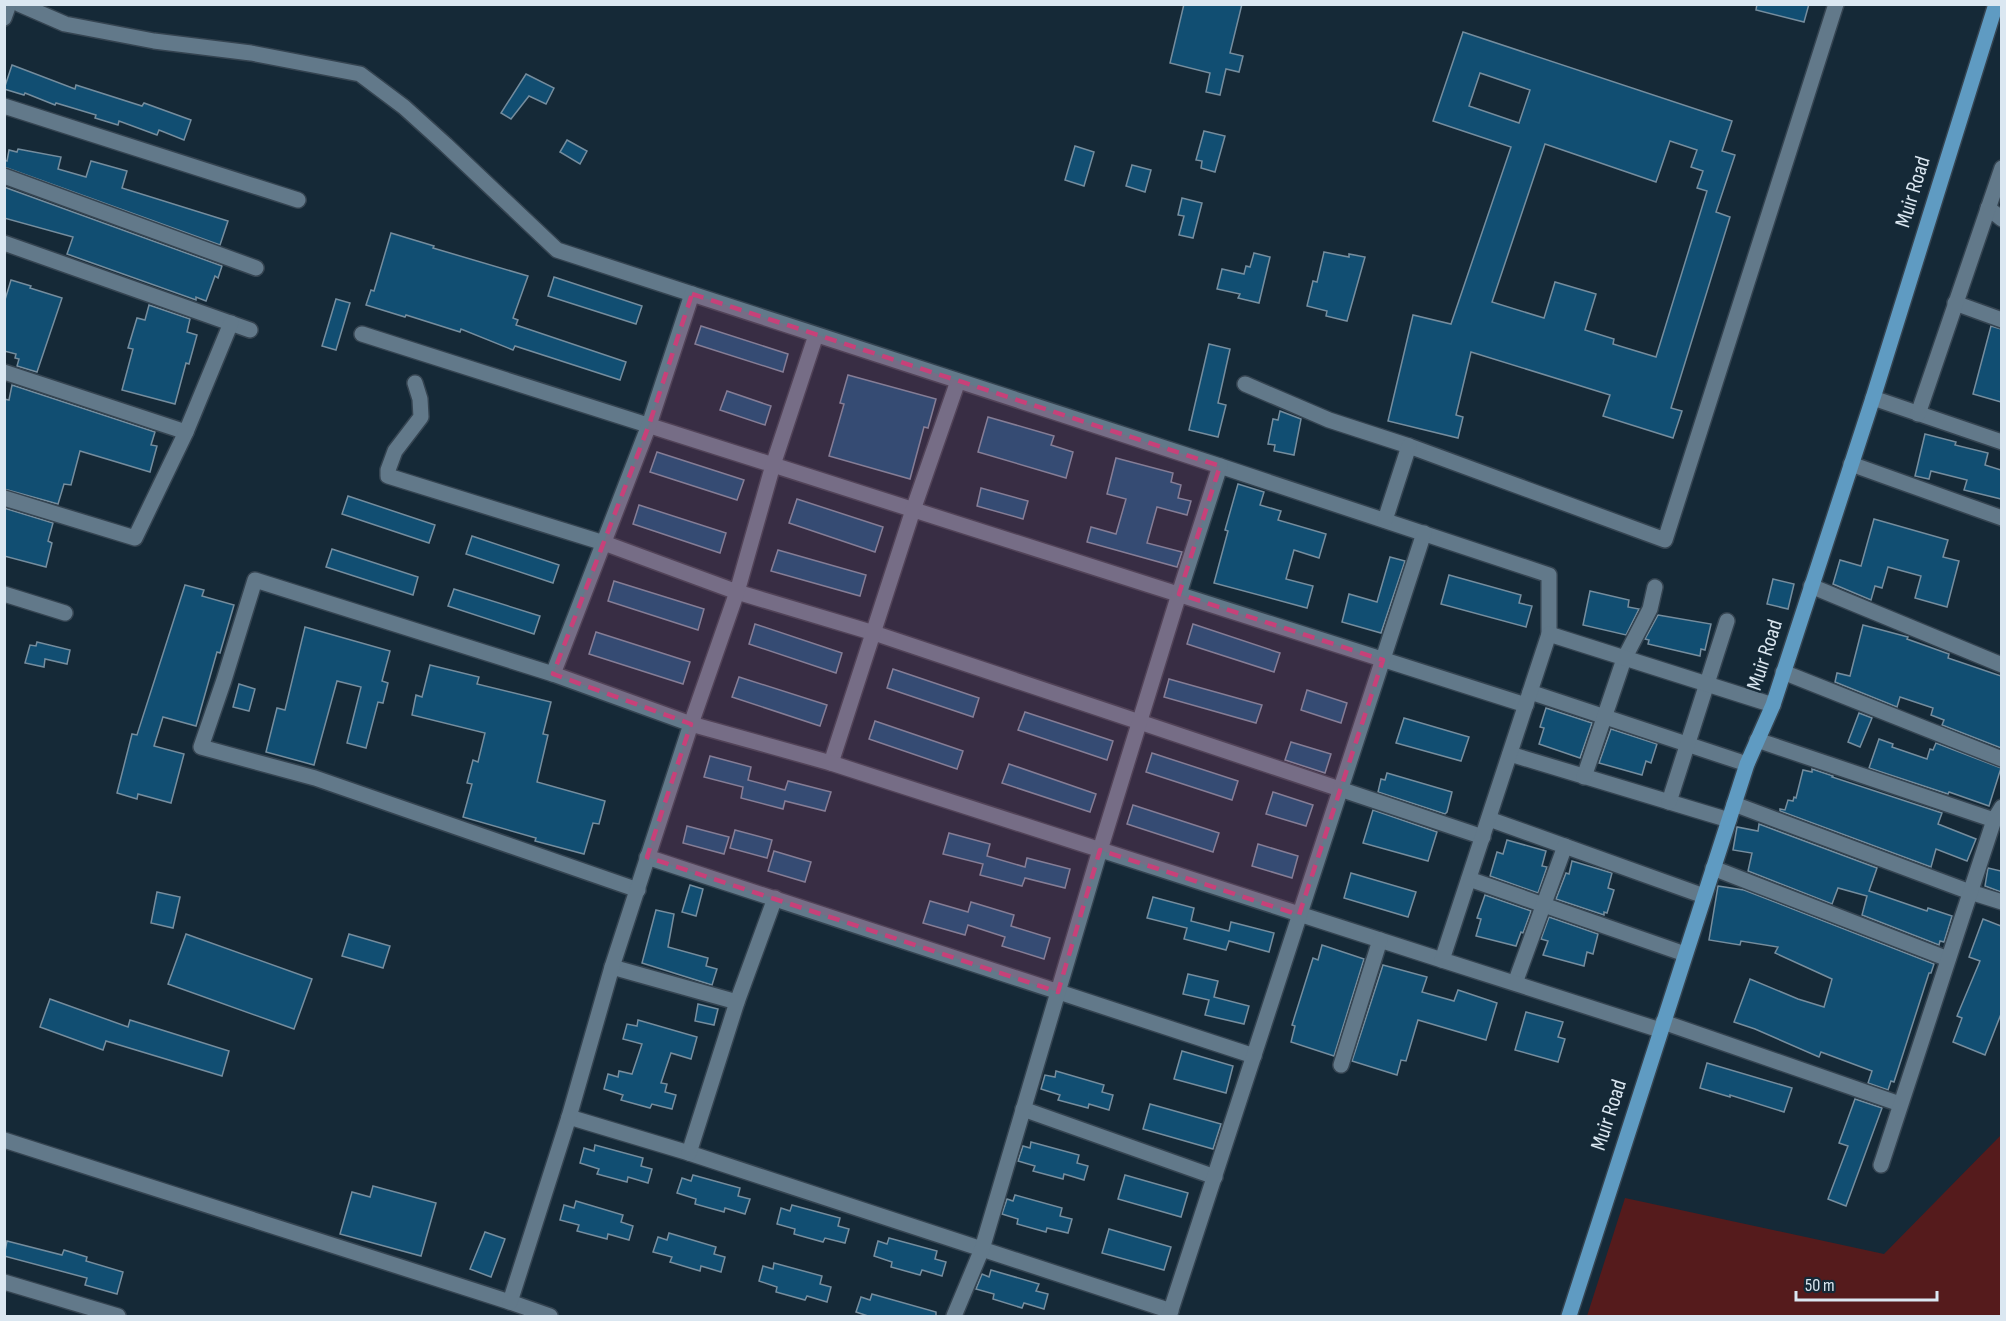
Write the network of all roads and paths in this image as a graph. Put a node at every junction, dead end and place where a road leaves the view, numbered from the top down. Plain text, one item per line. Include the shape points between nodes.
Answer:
1 (9, 4) edge
2 (19, 4) edge
3 (1836, 4) edge
4 (1996, 4) edge
5 (4, 18) edge
6 (4, 106) edge
7 (2001, 168) edge
8 (4, 176) edge
9 (298, 200) dead end
10 (1988, 208) junction
11 (2001, 219) edge
12 (4, 243) edge
13 (256, 268) dead end
14 (692, 294) junction
15 (1955, 303) junction
16 (2001, 320) edge
17 (231, 323) junction
18 (250, 330) dead end
19 (362, 334) dead end
20 (816, 334) junction
21 (4, 372) edge
22 (958, 381) junction
23 (415, 383) dead end
24 (1245, 384) dead end
25 (1872, 398) junction
26 (1918, 414) junction
27 (649, 425) junction
28 (2001, 426) edge
29 (186, 432) junction
30 (1999, 442) edge
31 (1409, 446) junction
32 (1851, 464) junction
33 (774, 465) junction
34 (1220, 466) junction
35 (4, 498) edge
36 (913, 510) junction
37 (2001, 518) edge
38 (1384, 520) junction
39 (1424, 533) junction
40 (604, 543) junction
41 (1811, 586) junction
42 (1655, 587) dead end
43 (737, 592) junction
44 (4, 594) edge
45 (1179, 594) junction
46 (65, 614) dead end
47 (1727, 621) dead end
48 (874, 633) junction
49 (1549, 634) junction
50 (1624, 659) junction
51 (1383, 660) junction
52 (2001, 665) edge
53 (1783, 672) junction
54 (553, 674) junction
55 (1707, 685) junction
56 (1528, 699) junction
57 (1773, 705) junction
58 (1605, 717) junction
59 (1139, 723) junction
60 (691, 724) junction
61 (1756, 740) junction
62 (1688, 744) junction
63 (1510, 754) junction
64 (2001, 759) edge
65 (831, 763) junction
66 (1747, 764) junction
67 (1584, 777) junction
68 (1341, 790) junction
69 (1669, 802) junction
70 (1734, 804) junction
71 (1998, 814) edge
72 (1489, 819) junction
73 (1729, 820) junction
74 (1483, 837) junction
75 (1565, 846) junction
76 (1100, 850) junction
77 (647, 857) junction
78 (1713, 868) junction
79 (1469, 879) junction
80 (638, 890) junction
81 (1970, 892) junction
82 (1704, 896) junction
83 (775, 898) junction
84 (2001, 902) edge
85 (1544, 904) junction
86 (1299, 915) junction
87 (1380, 940) junction
88 (1685, 954) junction
89 (1948, 959) junction
90 (1442, 960) junction
91 (612, 967) junction
92 (1515, 983) junction
93 (1058, 992) junction
94 (737, 1002) junction
95 (1662, 1026) junction
96 (1254, 1056) junction
97 (1341, 1065) dead end
98 (1900, 1104) junction
99 (1023, 1109) junction
100 (569, 1117) junction
101 (4, 1140) edge
102 (689, 1153) junction
103 (1881, 1165) dead end
104 (1215, 1177) junction
105 (982, 1249) junction
106 (4, 1282) edge
107 (510, 1302) junction
108 (1170, 1314) edge
109 (118, 1317) edge
110 (550, 1317) edge
111 (954, 1317) edge
112 (1569, 1317) edge

1 - 5 street
2 - 14 street via 65,24 360,74 404,107 557,250
3 - 31 street via 1665,540
4 - 25 main road, Muir Road
6 - 9 street
7 - 10 street
8 - 13 street
10 - 11 street
10 - 15 street
12 - 17 street
14 - 20 street
14 - 27 street
15 - 16 street
15 - 26 street
17 - 18 street
17 - 29 street
19 - 27 street
20 - 22 street
20 - 33 street
21 - 29 street
22 - 34 street
22 - 36 street
23 - 40 street via 421,417 395,451 388,476
24 - 31 street via 1329,420
25 - 26 street
25 - 32 main road, Muir Road
26 - 30 street
27 - 33 street
27 - 40 street
28 - 30 street
29 - 35 street via 135,538
31 - 38 street
32 - 37 street
32 - 41 main road, Muir Road
33 - 36 street
33 - 43 street
34 - 38 street
34 - 45 street
36 - 45 street
36 - 48 street
38 - 39 street
39 - 49 street via 1549,575
39 - 51 street
40 - 43 street
40 - 54 street
41 - 52 street
41 - 53 main road, Muir Road
42 - 50 street via 1650,609
43 - 48 street
43 - 60 street
44 - 46 street
45 - 51 street
45 - 59 street
47 - 55 street
48 - 59 street
48 - 65 street
49 - 50 street
49 - 56 street
50 - 55 street
50 - 58 street
51 - 56 street
51 - 68 street
53 - 57 main road, Muir Road
53 - 64 street
54 - 60 street
54 - 80 street via 255,580 201,747 315,778
55 - 57 street
55 - 62 street
56 - 58 street
56 - 63 street
57 - 61 main road, Muir Road
58 - 62 street
58 - 67 street
59 - 68 street
59 - 76 street
60 - 65 street
60 - 77 street
61 - 66 main road, Muir Road
61 - 71 street
62 - 66 street
62 - 69 street
63 - 67 street
63 - 72 street
65 - 76 street
66 - 70 main road, Muir Road
67 - 69 street
68 - 74 street
68 - 86 street
69 - 73 street
70 - 73 main road, Muir Road
70 - 81 street
71 - 81 street
72 - 74 street
72 - 75 street
73 - 78 main road, Muir Road
74 - 79 street
75 - 82 street
75 - 85 street
76 - 86 street
76 - 93 street
77 - 80 street
77 - 83 street
78 - 82 main road, Muir Road
78 - 89 street
79 - 85 street
79 - 90 street
80 - 91 street
81 - 84 street
81 - 89 street
82 - 88 main road, Muir Road
83 - 93 street
83 - 94 street
85 - 88 street
85 - 92 street
86 - 87 street
86 - 96 street
87 - 90 street
87 - 97 street
88 - 95 main road, Muir Road
89 - 98 street
90 - 92 street
91 - 94 street
91 - 100 street
92 - 95 street
93 - 96 street
93 - 99 street
94 - 102 street
95 - 98 street
95 - 112 main road, Muir Road
96 - 104 street
98 - 103 street
99 - 104 street
99 - 105 street
100 - 102 street
100 - 107 street
101 - 107 street
102 - 105 street
104 - 108 street
105 - 108 street
105 - 111 street
106 - 109 street
107 - 110 street

